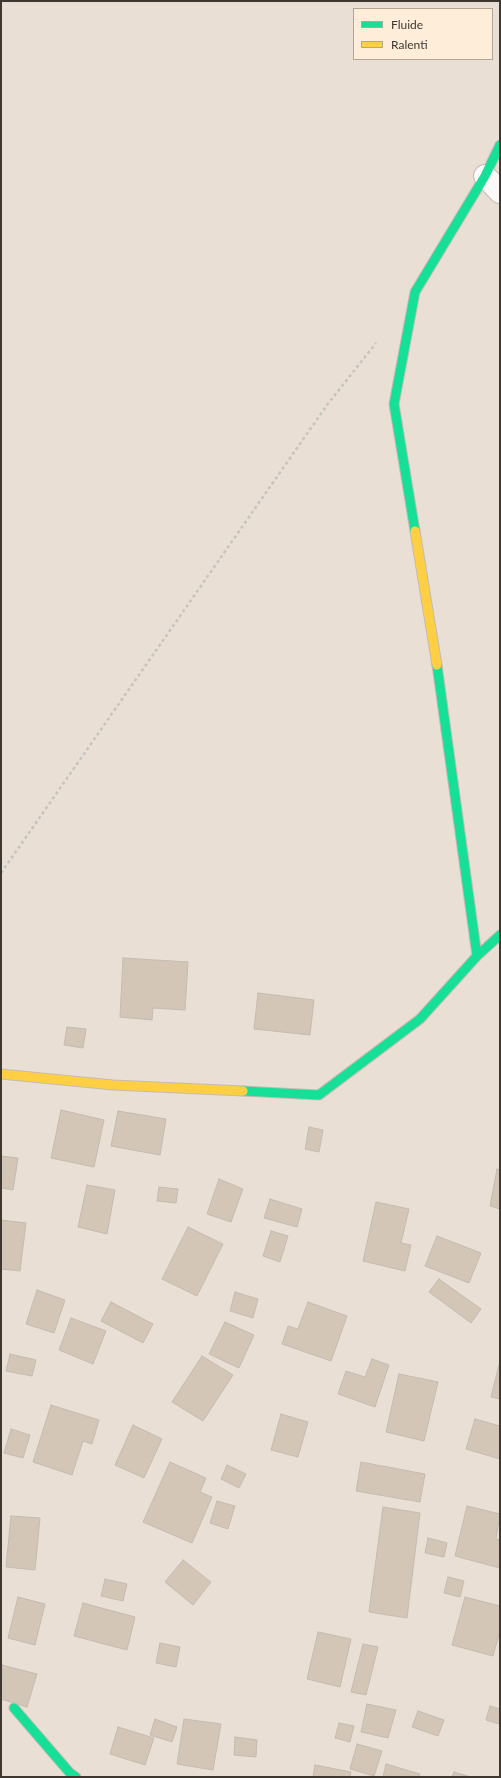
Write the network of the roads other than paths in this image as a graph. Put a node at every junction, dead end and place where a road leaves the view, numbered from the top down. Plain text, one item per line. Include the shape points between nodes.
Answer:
1 (500, 146) edge
2 (485, 176) junction
3 (500, 192) edge
4 (500, 934) edge
5 (477, 956) junction
6 (1, 1074) edge
7 (14, 1708) dead end
8 (76, 1777) edge

1 - 2 street
2 - 3 street
2 - 5 street via 415,292 394,404 434,644
4 - 5 street
5 - 6 street via 420,1019 319,1095 113,1085
7 - 8 street

